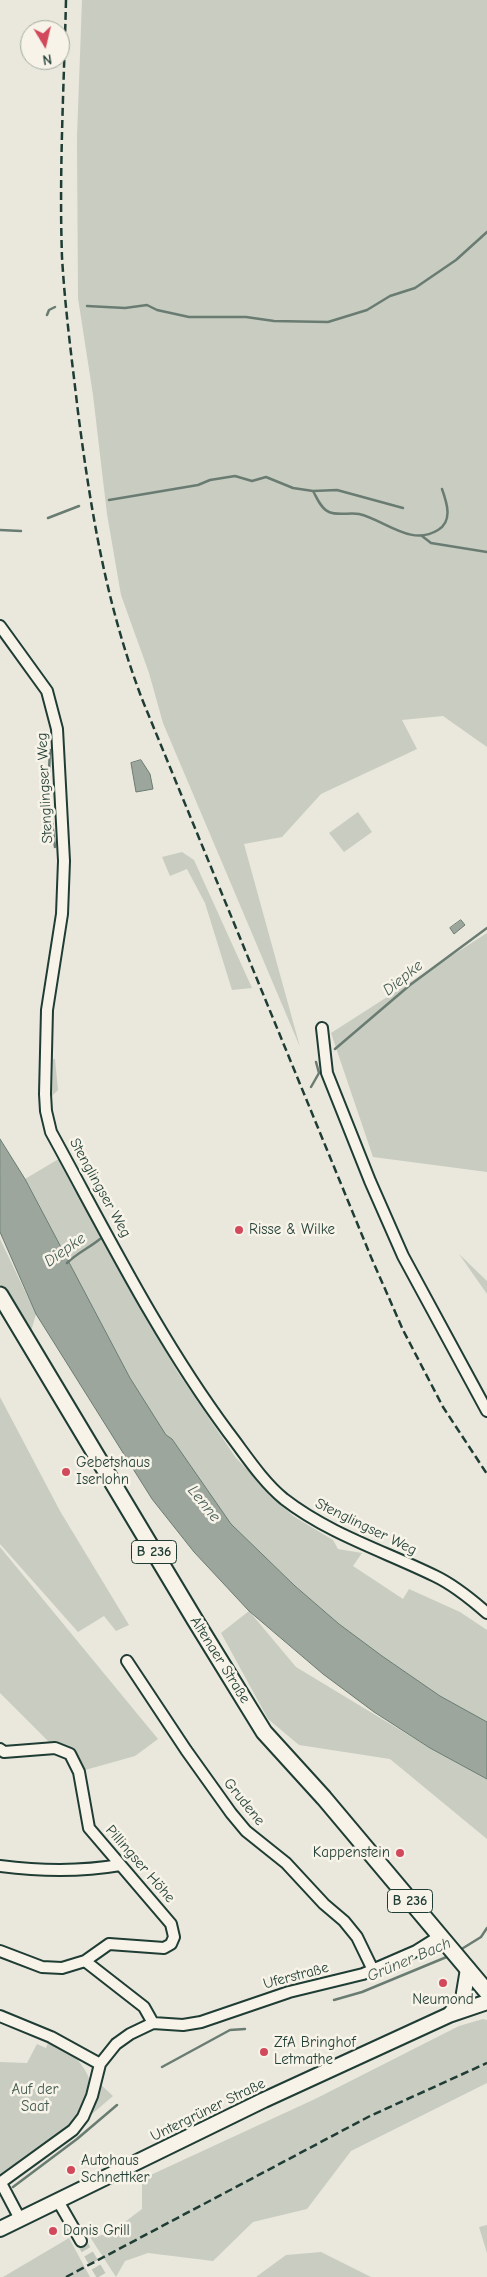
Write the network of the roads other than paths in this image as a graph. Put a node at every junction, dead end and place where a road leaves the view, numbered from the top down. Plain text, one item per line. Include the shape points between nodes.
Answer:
1 (0, 626) edge
2 (322, 1028) dead end
3 (0, 1295) edge
4 (487, 1411) edge
5 (487, 1613) edge
6 (127, 1661) dead end
7 (1, 1753) edge
8 (120, 1864) junction
9 (0, 1866) edge
10 (440, 1936) junction
11 (0, 1951) edge
12 (85, 1961) junction
13 (468, 1969) junction
14 (373, 1970) junction
15 (487, 1978) edge
16 (487, 1992) edge
17 (487, 2002) edge
18 (449, 2015) junction
19 (0, 2016) edge
20 (153, 2023) junction
21 (100, 2064) junction
22 (0, 2183) edge
23 (58, 2202) junction
24 (20, 2219) junction
25 (0, 2229) edge
26 (81, 2241) tunnel mouth

1 - 5 street, Stenglingser Weg via 47,691 57,729 64,861 62,914 47,1010 45,1094 52,1132 175,1354 211,1408 281,1497 308,1516 436,1576
2 - 4 street via 327,1073 370,1181 403,1256
3 - 10 main road, Altenaer Straße / B 236 via 264,1732
6 - 14 street, Grudene via 231,1813 246,1831 290,1868 344,1921 357,1937
7 - 8 street, Pillingser Höhe via 55,1748 70,1754 79,1772 89,1828
8 - 9 street via 60,1870
8 - 12 street, Pillingser Höhe via 171,1924 173,1939 171,1944 161,1948 109,1944
10 - 13 main road, Altenaer Straße / B 236
10 - 14 street, Uferstraße via 416,1951
11 - 12 street via 42,1967 62,1968
12 - 20 street via 144,2007
13 - 15 main road, B 236
13 - 16 main road, Altenaer Straße / B 236
13 - 18 main road via 463,1999
14 - 20 street, Uferstraße via 280,1995 201,2022 183,2025
17 - 18 main road, Untergrüner Straße
18 - 23 main road, Untergrüner Straße via 256,2104
19 - 21 street via 44,2034
20 - 21 street via 116,2044
21 - 22 street via 92,2096 74,2130
22 - 24 street
23 - 24 main road, Untergrüner Straße
23 - 26 street
24 - 25 main road, Untergrüner Straße

